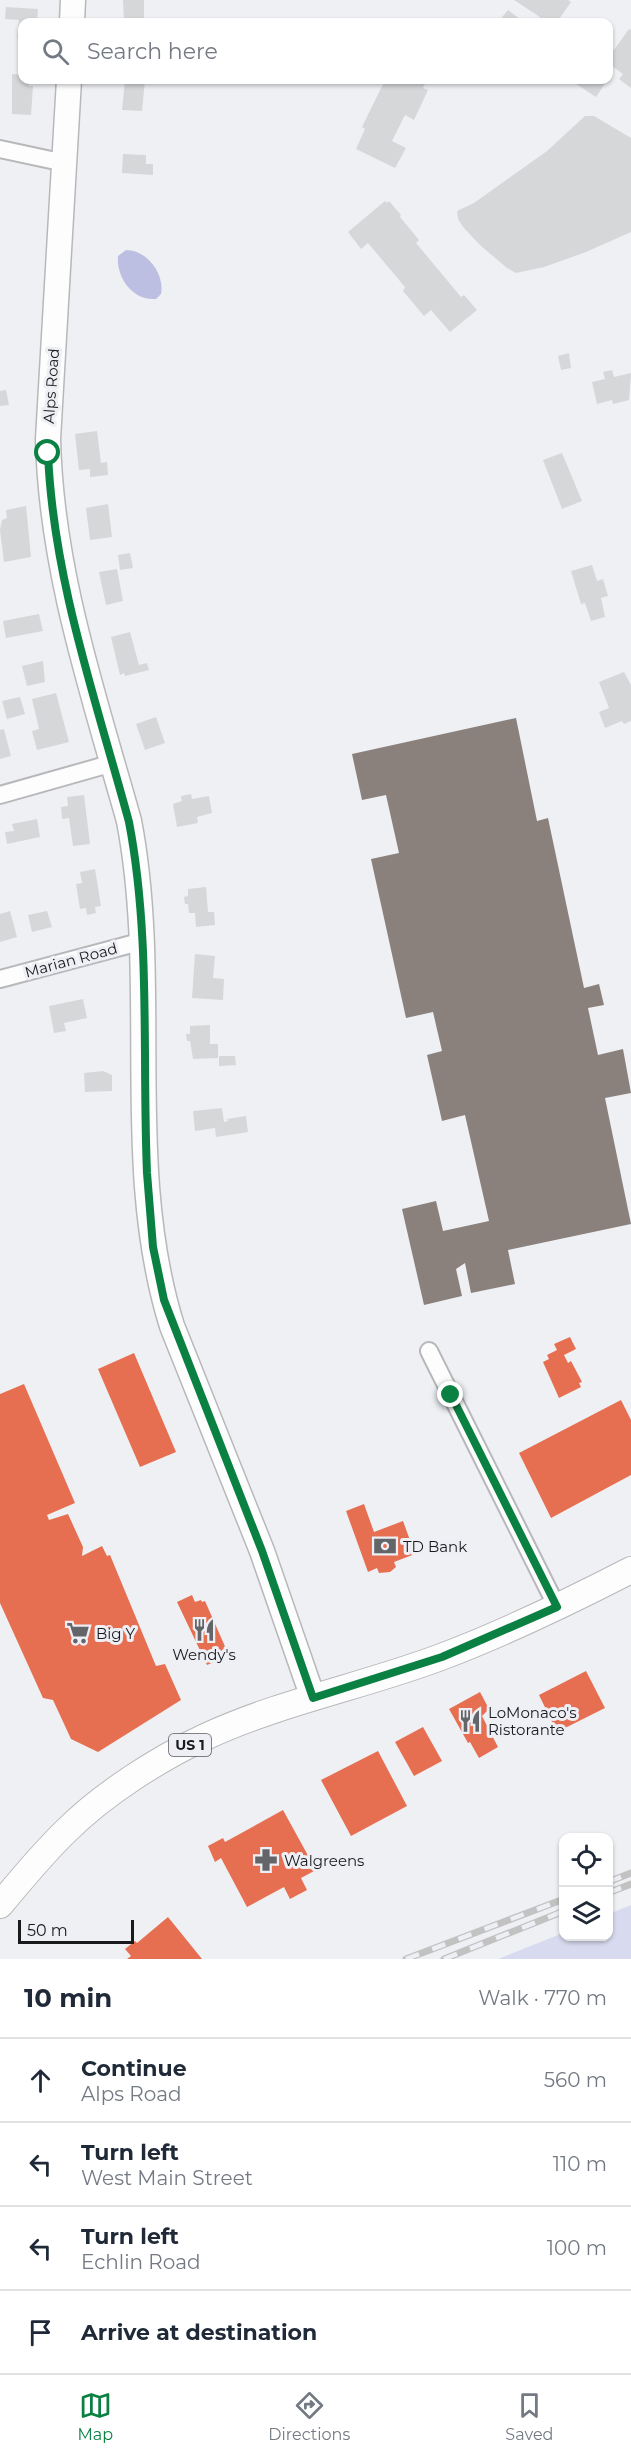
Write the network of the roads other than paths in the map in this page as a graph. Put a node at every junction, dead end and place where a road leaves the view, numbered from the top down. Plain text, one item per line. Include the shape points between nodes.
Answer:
1 (73, 0) edge
2 (72, 18) edge
3 (69, 84) edge
4 (0, 149) edge
5 (65, 163) junction
6 (113, 763) junction
7 (0, 795) edge
8 (143, 941) junction
9 (0, 979) edge
10 (429, 1351) dead end
11 (631, 1570) edge
12 (557, 1607) junction
13 (313, 1698) junction
14 (0, 1905) edge

1 - 2 street
3 - 5 street, Alps Road
4 - 5 street
5 - 6 street, Alps Road via 49,479 73,619
6 - 7 street
6 - 8 street, Alps Road via 135,855
8 - 9 street, Marian Road
8 - 13 street, Alps Road via 146,1152 158,1275 172,1326 262,1551
10 - 12 street
11 - 12 main road, US 1
12 - 13 main road, US 1 via 442,1657
13 - 14 main road, US 1 via 205,1737 120,1788 67,1829

